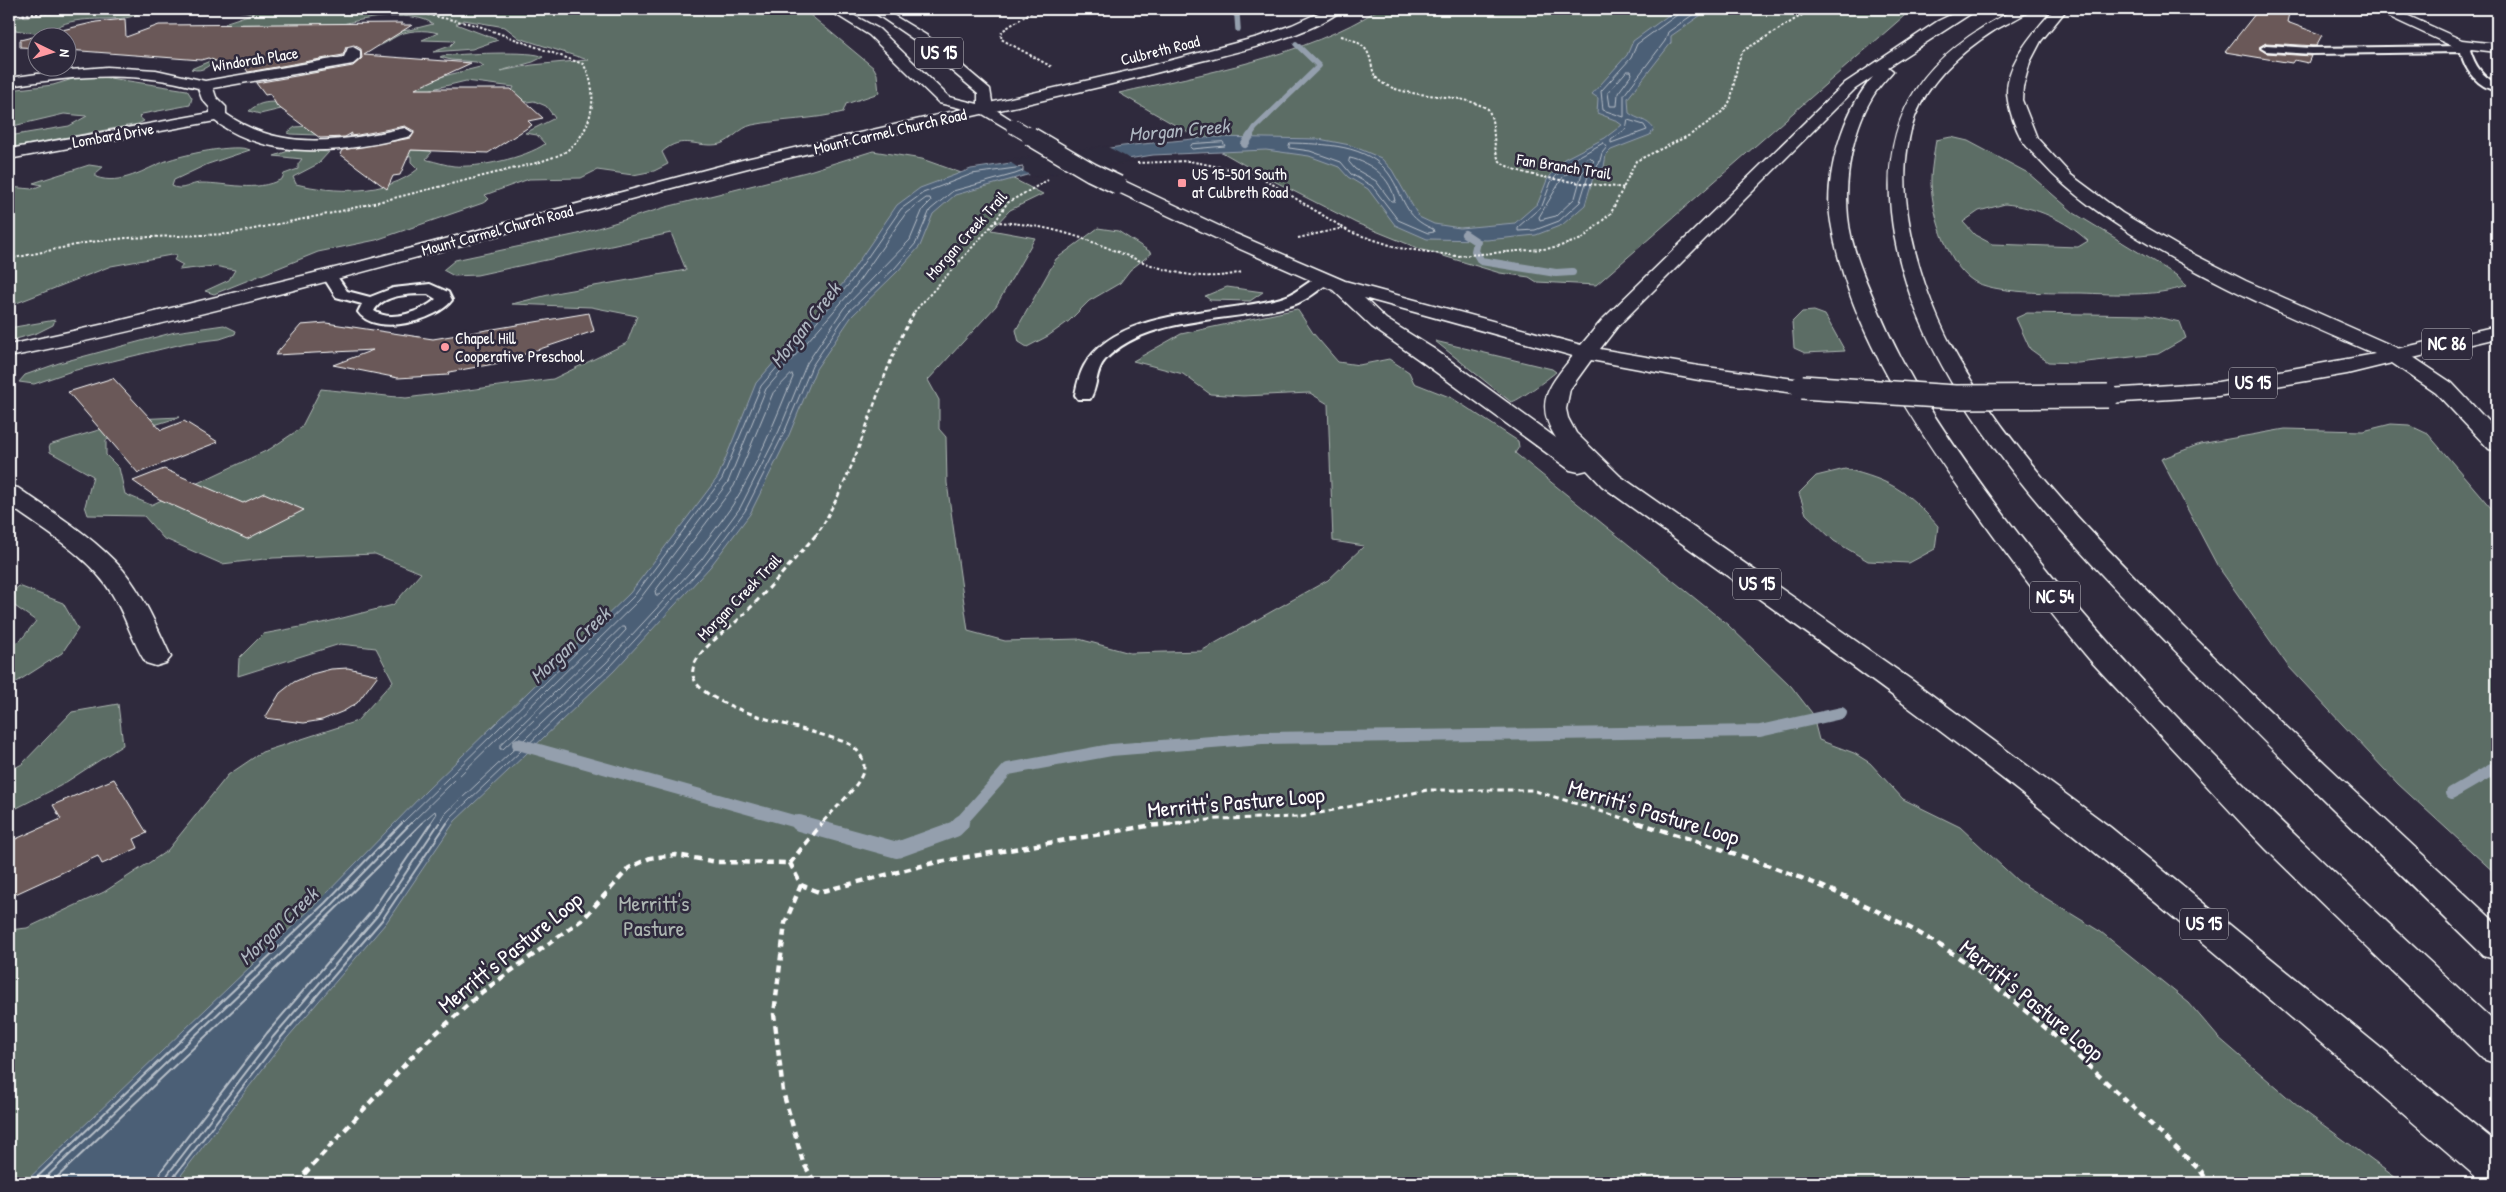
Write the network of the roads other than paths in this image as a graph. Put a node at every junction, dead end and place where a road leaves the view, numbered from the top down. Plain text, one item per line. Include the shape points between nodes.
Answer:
1 (833, 9) edge
2 (875, 9) edge
3 (1337, 9) edge
4 (1972, 9) edge
5 (2026, 9) edge
6 (2061, 9) edge
7 (2383, 9) edge
8 (2464, 46) junction
9 (2266, 48) dead end
10 (2497, 48) edge
11 (1909, 49) junction
12 (353, 50) dead end
13 (111, 56) dead end
14 (89, 71) junction
15 (9, 82) edge
16 (205, 85) junction
17 (2497, 88) edge
18 (986, 110) junction
19 (218, 116) junction
20 (405, 133) dead end
21 (9, 154) edge
22 (329, 275) junction
23 (1331, 282) junction
24 (372, 302) dead end
25 (2497, 332) edge
26 (9, 350) edge
27 (1586, 353) junction
28 (2396, 356) junction
29 (1084, 395) dead end
30 (2497, 444) edge
31 (1611, 481) junction
32 (9, 493) edge
33 (156, 657) dead end
34 (2497, 946) edge
35 (2497, 1048) edge
36 (2497, 1170) edge

1 - 18 main road, US 15 via 874,32 944,100
2 - 18 main road, US 15 via 921,38 985,92
3 - 18 main road, Culbreth Road via 1297,28 1250,44
4 - 11 main road, NC 54 via 1943,24
5 - 34 main road via 1986,30 1947,61 1928,83 1907,119 1897,172 1899,222 1918,291 1950,362 1976,406 2034,481 2146,604 2275,736
6 - 28 main road via 2029,47 2016,83 2015,101 2019,121 2053,168 2134,229 2184,258
7 - 8 main road
8 - 9 lane via 2312,51
8 - 10 main road
8 - 17 lane via 2474,74
11 - 27 main road via 1850,86 1610,323
11 - 35 main road, NC 54 via 1870,89 1854,119 1840,176 1839,218 1852,270 1875,328 1905,389 2019,554 2100,652 2276,838
12 - 16 main road, Windorah Place via 353,58 348,62
13 - 14 main road
14 - 15 main road
14 - 16 main road via 139,71 178,76
16 - 19 main road via 210,99 218,107
18 - 22 main road, Mount Carmel Church Road via 746,164
18 - 23 main road, US 15, bridge via 1118,185
19 - 20 main road via 230,127 255,138 307,145 360,142
19 - 21 main road, Lombard Drive
22 - 24 lane via 341,294
22 - 26 main road, Mount Carmel Church Road via 114,328
23 - 27 main road, US 15
23 - 29 lane via 1290,301 1139,331 1104,352 1092,365
23 - 31 main road, US 15 via 1379,323 1528,430 1574,462
25 - 28 main road, NC 86
27 - 28 main road, US 15, bridge via 1802,387 2005,399 2218,389
27 - 31 main road via 1559,389 1556,418 1566,436
28 - 30 main road via 2444,388
31 - 36 main road, US 15 via 1902,688 2098,836
32 - 33 main road via 93,555 114,577 136,612

